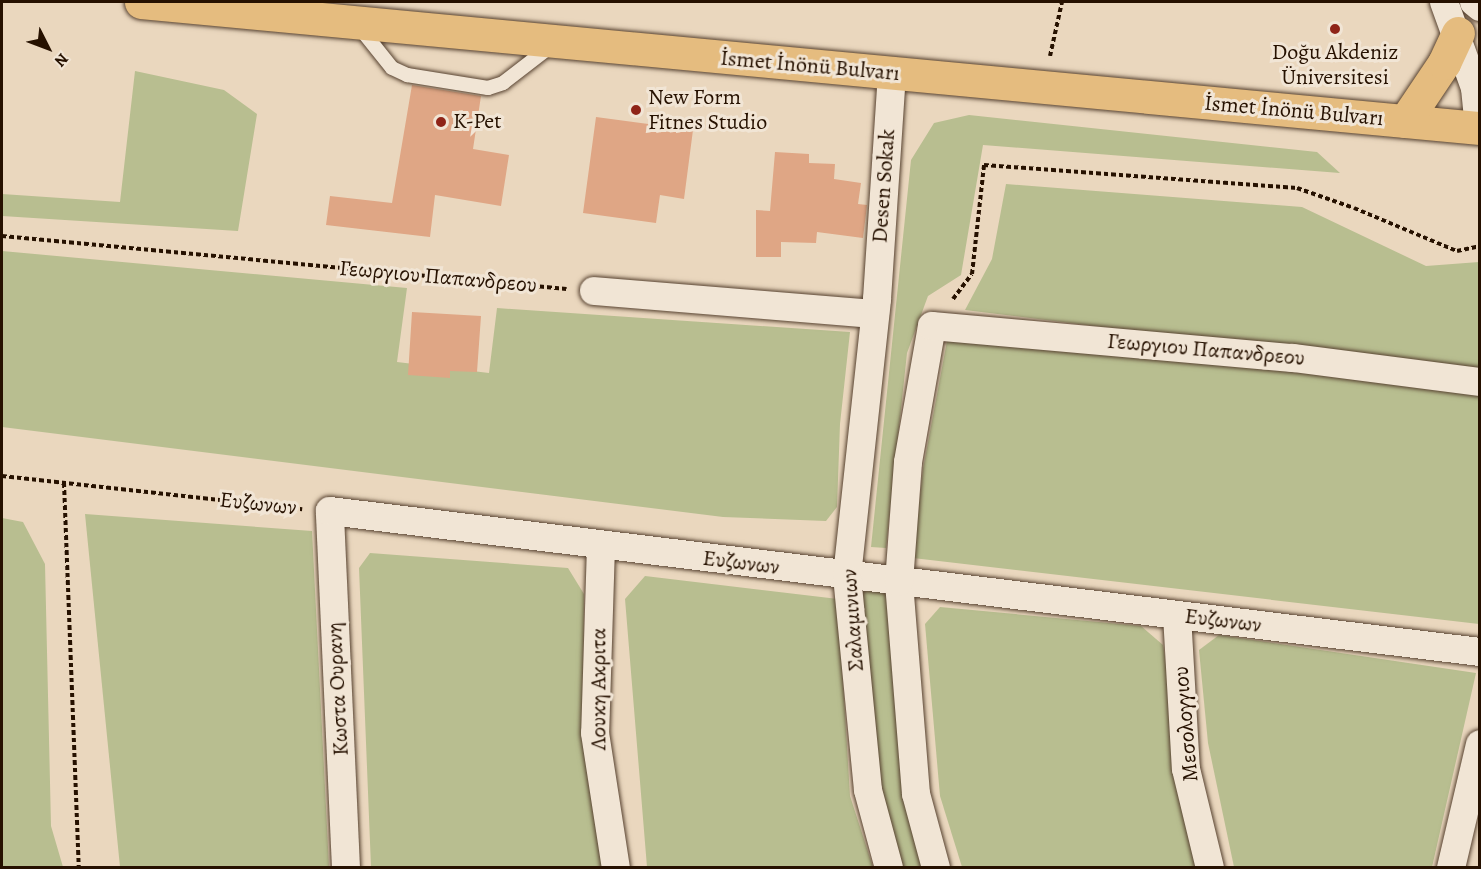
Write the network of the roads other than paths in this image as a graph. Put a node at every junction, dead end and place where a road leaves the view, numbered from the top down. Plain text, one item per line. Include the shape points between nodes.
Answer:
1 (141, 2) edge
2 (1444, 2) edge
3 (1474, 2) edge
4 (1479, 6) edge
5 (355, 21) junction
6 (1458, 33) junction
7 (556, 42) junction
8 (892, 74) junction
9 (1405, 121) junction
10 (1479, 128) edge
11 (594, 291) road end
12 (876, 307) junction
13 (1479, 382) edge
14 (330, 512) joint
15 (601, 546) junction
16 (847, 576) junction
17 (899, 582) junction
18 (1178, 615) junction
19 (1479, 652) edge
20 (1479, 744) edge
21 (346, 867) edge
22 (616, 867) edge
23 (889, 867) edge
24 (936, 867) edge
25 (1209, 867) edge
26 (1451, 867) edge

1 - 5 main road, İsmet İnönü Bulvarı
2 - 6 street
3 - 4 street
5 - 7 main road, İsmet İnönü Bulvarı
5 - 7 lane via 392,68 407,75 488,87 503,82
6 - 9 main road
6 - 10 street via 1475,88
7 - 8 main road, İsmet İnönü Bulvarı
8 - 9 main road, İsmet İnönü Bulvarı
8 - 12 street, Desen Sokak
9 - 10 main road, İsmet İnönü Bulvarı
11 - 12 street
12 - 16 street, Σαλαμινιων
13 - 17 street, Γεωργιου Παπανδρεου via 1293,358 932,326 908,462
14 - 15 street, Ευζωνων
14 - 21 street, Κωστα Ουρανη
15 - 16 street, Ευζωνων
15 - 22 street, Λουκη Ακριτα via 595,733
16 - 17 street, Ευζωνων
16 - 23 street, Σαλαμινιων via 868,790
17 - 18 street, Ευζωνων
17 - 24 street via 916,794
18 - 19 street, Ευζωνων
18 - 25 street, Μεσολογγιου via 1186,768
20 - 26 street

